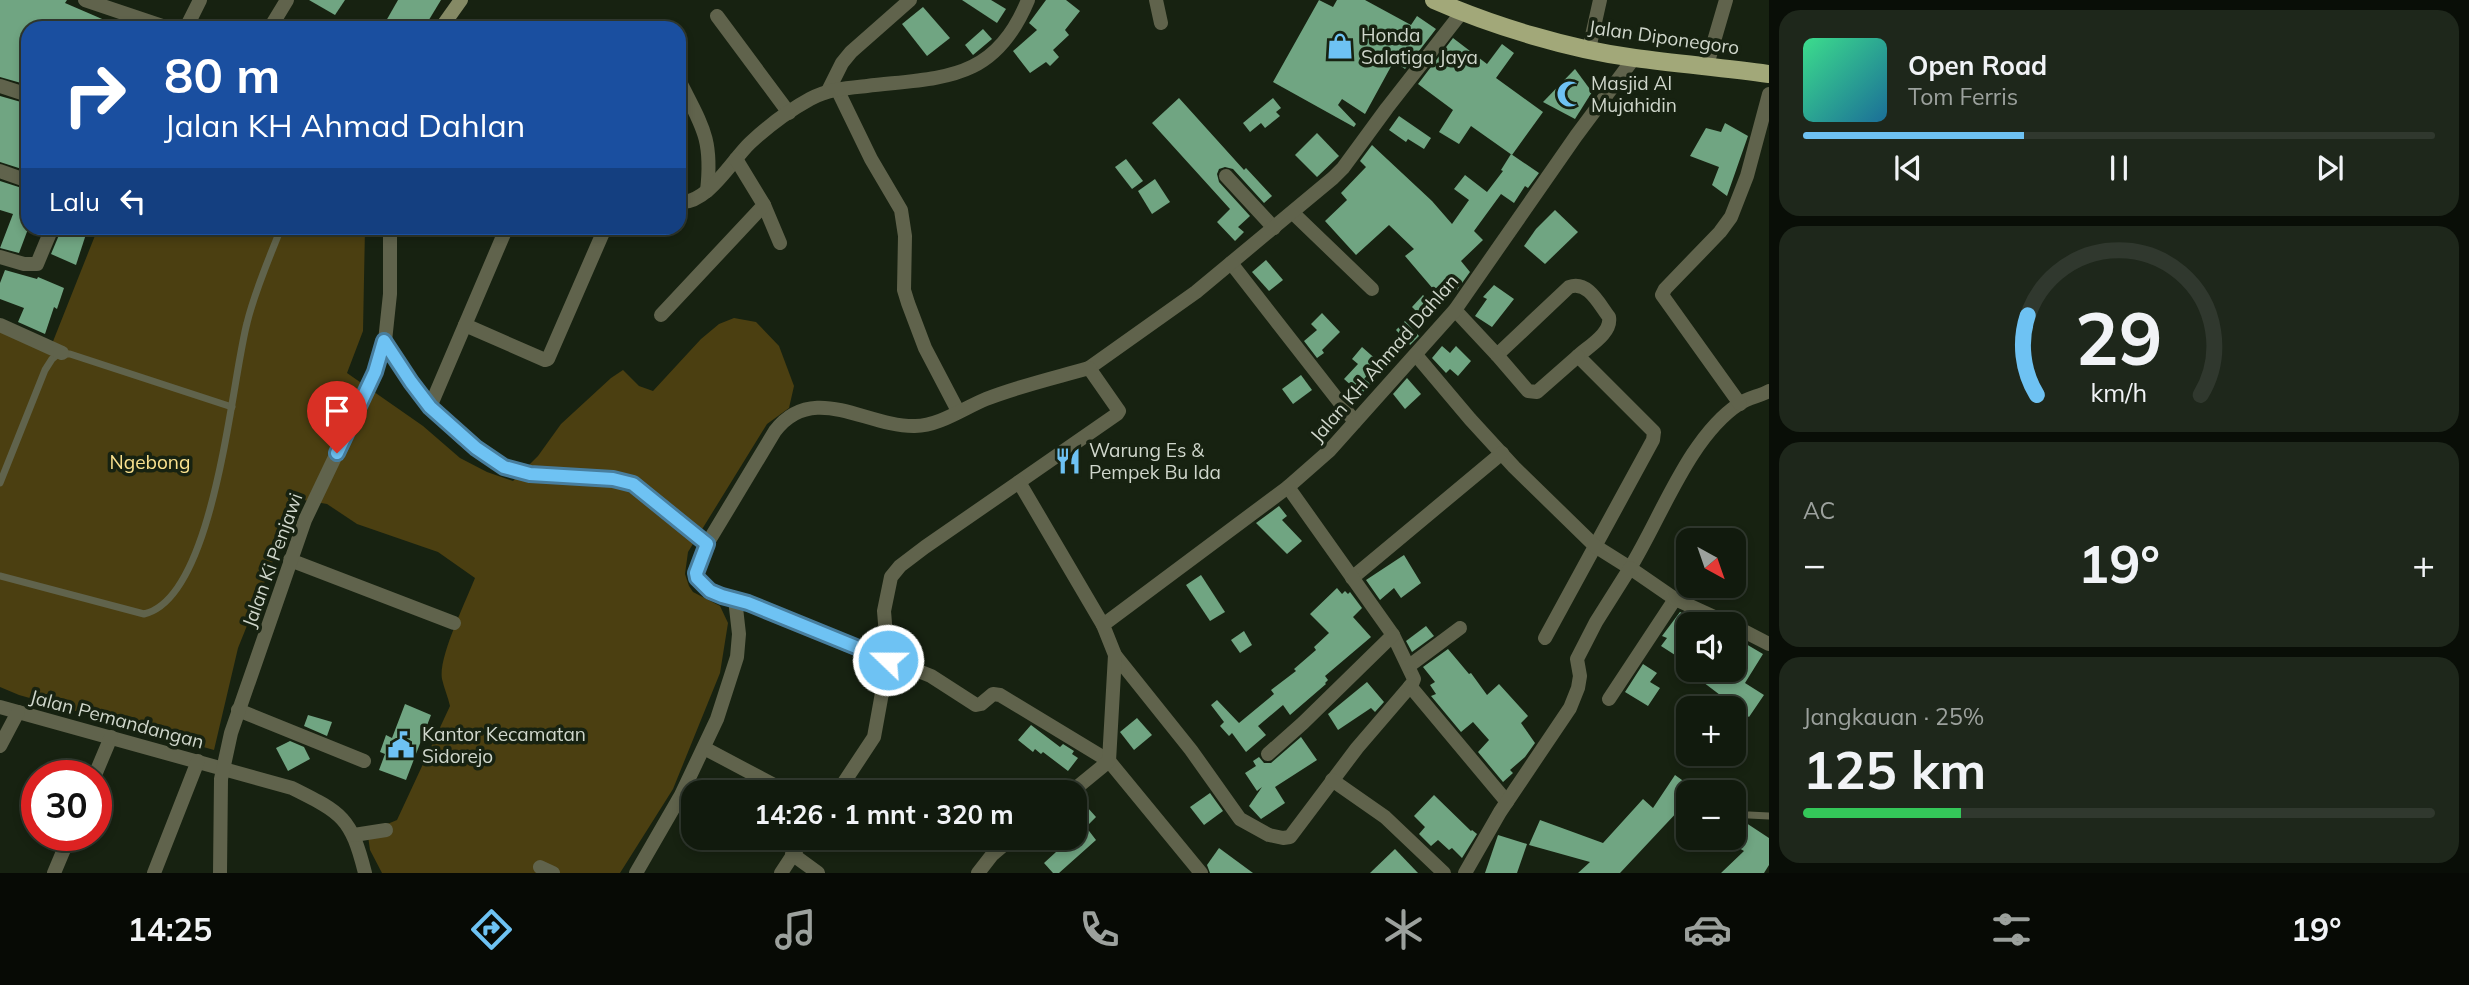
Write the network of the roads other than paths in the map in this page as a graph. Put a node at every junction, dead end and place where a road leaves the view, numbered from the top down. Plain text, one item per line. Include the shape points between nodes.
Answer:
1 (85, 0) edge
2 (200, 0) edge
3 (287, 0) edge
4 (461, 0) edge
5 (911, 0) edge
6 (1028, 0) edge
7 (1156, 0) edge
8 (1434, 0) edge
9 (1600, 0) edge
10 (1726, 0) edge
11 (1462, 12) junction
12 (717, 16) dead end
13 (128, 21) edge
14 (190, 21) edge
15 (274, 21) edge
16 (446, 21) edge
17 (1161, 23) dead end
18 (1589, 49) junction
19 (1634, 58) junction
20 (1707, 65) junction
21 (1769, 74) edge
22 (0, 86) edge
23 (833, 90) junction
24 (21, 93) edge
25 (686, 94) edge
26 (1769, 94) edge
27 (789, 113) junction
28 (736, 159) junction
29 (0, 172) edge
30 (1226, 176) dead end
31 (21, 179) edge
32 (706, 191) junction
33 (686, 203) edge
34 (764, 205) junction
35 (1293, 213) junction
36 (1274, 228) junction
37 (49, 235) edge
38 (278, 235) edge
39 (390, 235) edge
40 (503, 235) edge
41 (602, 235) edge
42 (780, 243) dead end
43 (0, 257) edge
44 (1231, 262) junction
45 (1372, 289) dead end
46 (1455, 310) junction
47 (661, 315) dead end
48 (465, 325) junction
49 (0, 326) edge
50 (384, 341) junction
51 (62, 353) junction
52 (1416, 355) junction
53 (1497, 355) junction
54 (1578, 356) junction
55 (1089, 368) junction
56 (1769, 391) edge
57 (1740, 404) junction
58 (232, 407) junction
59 (430, 407) junction
60 (958, 411) junction
61 (1355, 422) junction
62 (1502, 453) junction
63 (0, 482) edge
64 (1019, 482) junction
65 (1289, 486) junction
66 (707, 544) junction
67 (1595, 546) junction
68 (290, 560) junction
69 (1630, 568) junction
70 (0, 576) edge
71 (1352, 578) junction
72 (735, 599) junction
73 (1675, 599) junction
74 (1704, 612) edge
75 (454, 623) dead end
76 (1103, 625) junction
77 (1460, 628) dead end
78 (1746, 632) edge
79 (1392, 635) junction
80 (1545, 638) dead end
81 (1769, 643) edge
82 (1115, 655) junction
83 (888, 660) junction
84 (1409, 666) junction
85 (1410, 686) junction
86 (1609, 699) dead end
87 (0, 707) edge
88 (238, 710) junction
89 (18, 712) junction
90 (111, 737) junction
91 (0, 746) edge
92 (704, 748) junction
93 (1268, 754) dead end
94 (101, 760) edge
95 (198, 761) junction
96 (363, 761) dead end
97 (1109, 761) junction
98 (223, 768) junction
99 (764, 780) edge
100 (846, 780) edge
101 (1086, 780) edge
102 (1332, 780) junction
103 (1507, 802) junction
104 (1749, 815) dead end
105 (1769, 816) edge
106 (386, 830) dead end
107 (354, 835) junction
108 (795, 850) edge
109 (998, 850) edge
110 (63, 851) edge
111 (792, 854) junction
112 (54, 873) edge
113 (154, 873) edge
114 (220, 873) edge
115 (365, 873) edge
116 (636, 873) edge
117 (781, 873) edge
118 (818, 873) edge
119 (978, 873) edge
120 (1201, 873) edge
121 (1444, 873) edge
122 (1465, 873) edge

1 - 13 street
2 - 14 street
3 - 15 street
4 - 16 street
5 - 23 street via 851,52
6 - 23 street via 1012,32 989,57 967,71
7 - 17 street
8 - 11 main road, Jalan Diponegoro
9 - 18 street
10 - 20 street
11 - 18 main road, Jalan Diponegoro
11 - 35 street via 1343,169
12 - 27 street
18 - 19 main road, Jalan Diponegoro
19 - 20 main road, Jalan Diponegoro
19 - 46 street, Jalan KH Ahmad Dahlan
20 - 21 main road, Jalan Diponegoro
22 - 24 street
23 - 27 street
23 - 60 street via 901,210 904,290 925,348
25 - 32 street via 706,134
26 - 57 street via 1731,217 1662,295
27 - 28 street
28 - 32 street
28 - 34 street
29 - 31 street
30 - 36 street
32 - 33 street
34 - 42 street
34 - 47 street
35 - 36 street
35 - 45 street
36 - 44 street
37 - 43 street via 37,264
38 - 58 lane via 247,322
39 - 50 street, Jalan Ki Penjawi
40 - 48 street
41 - 48 street via 548,359
44 - 55 street
44 - 61 street
46 - 52 street, Jalan KH Ahmad Dahlan
46 - 53 street
48 - 59 street
49 - 51 street
50 - 59 street
50 - 68 street, Jalan Ki Penjawi via 367,390
51 - 58 lane
51 - 63 lane via 54,356 46,370
52 - 61 street, Jalan KH Ahmad Dahlan
52 - 62 street
53 - 54 street via 1533,393
53 - 54 street via 1569,287 1577,285 1586,288 1610,323
54 - 67 street via 1654,435
55 - 60 street
55 - 64 street via 1119,411
56 - 57 street
57 - 69 street via 1701,444
58 - 70 lane via 221,468 192,560 181,582 157,610 144,614
59 - 66 street via 504,467 530,474 633,484
60 - 66 street via 931,423 908,426 831,408 795,411 775,430
61 - 65 street, Jalan KH Ahmad Dahlan
62 - 67 street
62 - 71 street
64 - 76 street
64 - 83 street via 925,547 891,577 884,611
65 - 71 street
65 - 76 street, Jalan KH Ahmad Dahlan
66 - 72 street via 697,578 710,591
67 - 69 street
67 - 80 street
68 - 75 street
68 - 88 street, Jalan Ki Penjawi
69 - 73 street
69 - 103 street via 1577,659 1580,676 1575,699
71 - 79 street
72 - 83 street
72 - 92 street via 737,657
73 - 74 street
73 - 86 street
76 - 82 street
77 - 84 street
78 - 81 street
79 - 84 street
79 - 93 street
82 - 97 street
82 - 102 street via 1247,824 1269,835 1290,837
83 - 97 street via 931,676 976,705 998,694
83 - 100 street via 874,737
84 - 85 street
85 - 102 street
85 - 103 street
87 - 89 street, Jalan Pemandangan
88 - 96 street
88 - 98 street, Jalan Ki Penjawi
89 - 90 street, Jalan Pemandangan
89 - 91 street
90 - 94 street
90 - 95 street, Jalan Pemandangan
92 - 99 street
92 - 116 street
95 - 98 street, Jalan Pemandangan
95 - 113 street
97 - 101 street
97 - 120 street
98 - 107 street, Jalan Pemandangan via 292,788 331,807
98 - 114 street, Jalan Ki Penjawi
102 - 121 street via 1385,817
103 - 122 street
104 - 105 lane
106 - 107 street
107 - 115 street
108 - 111 street
109 - 119 street
110 - 112 street
111 - 117 street
111 - 118 street

